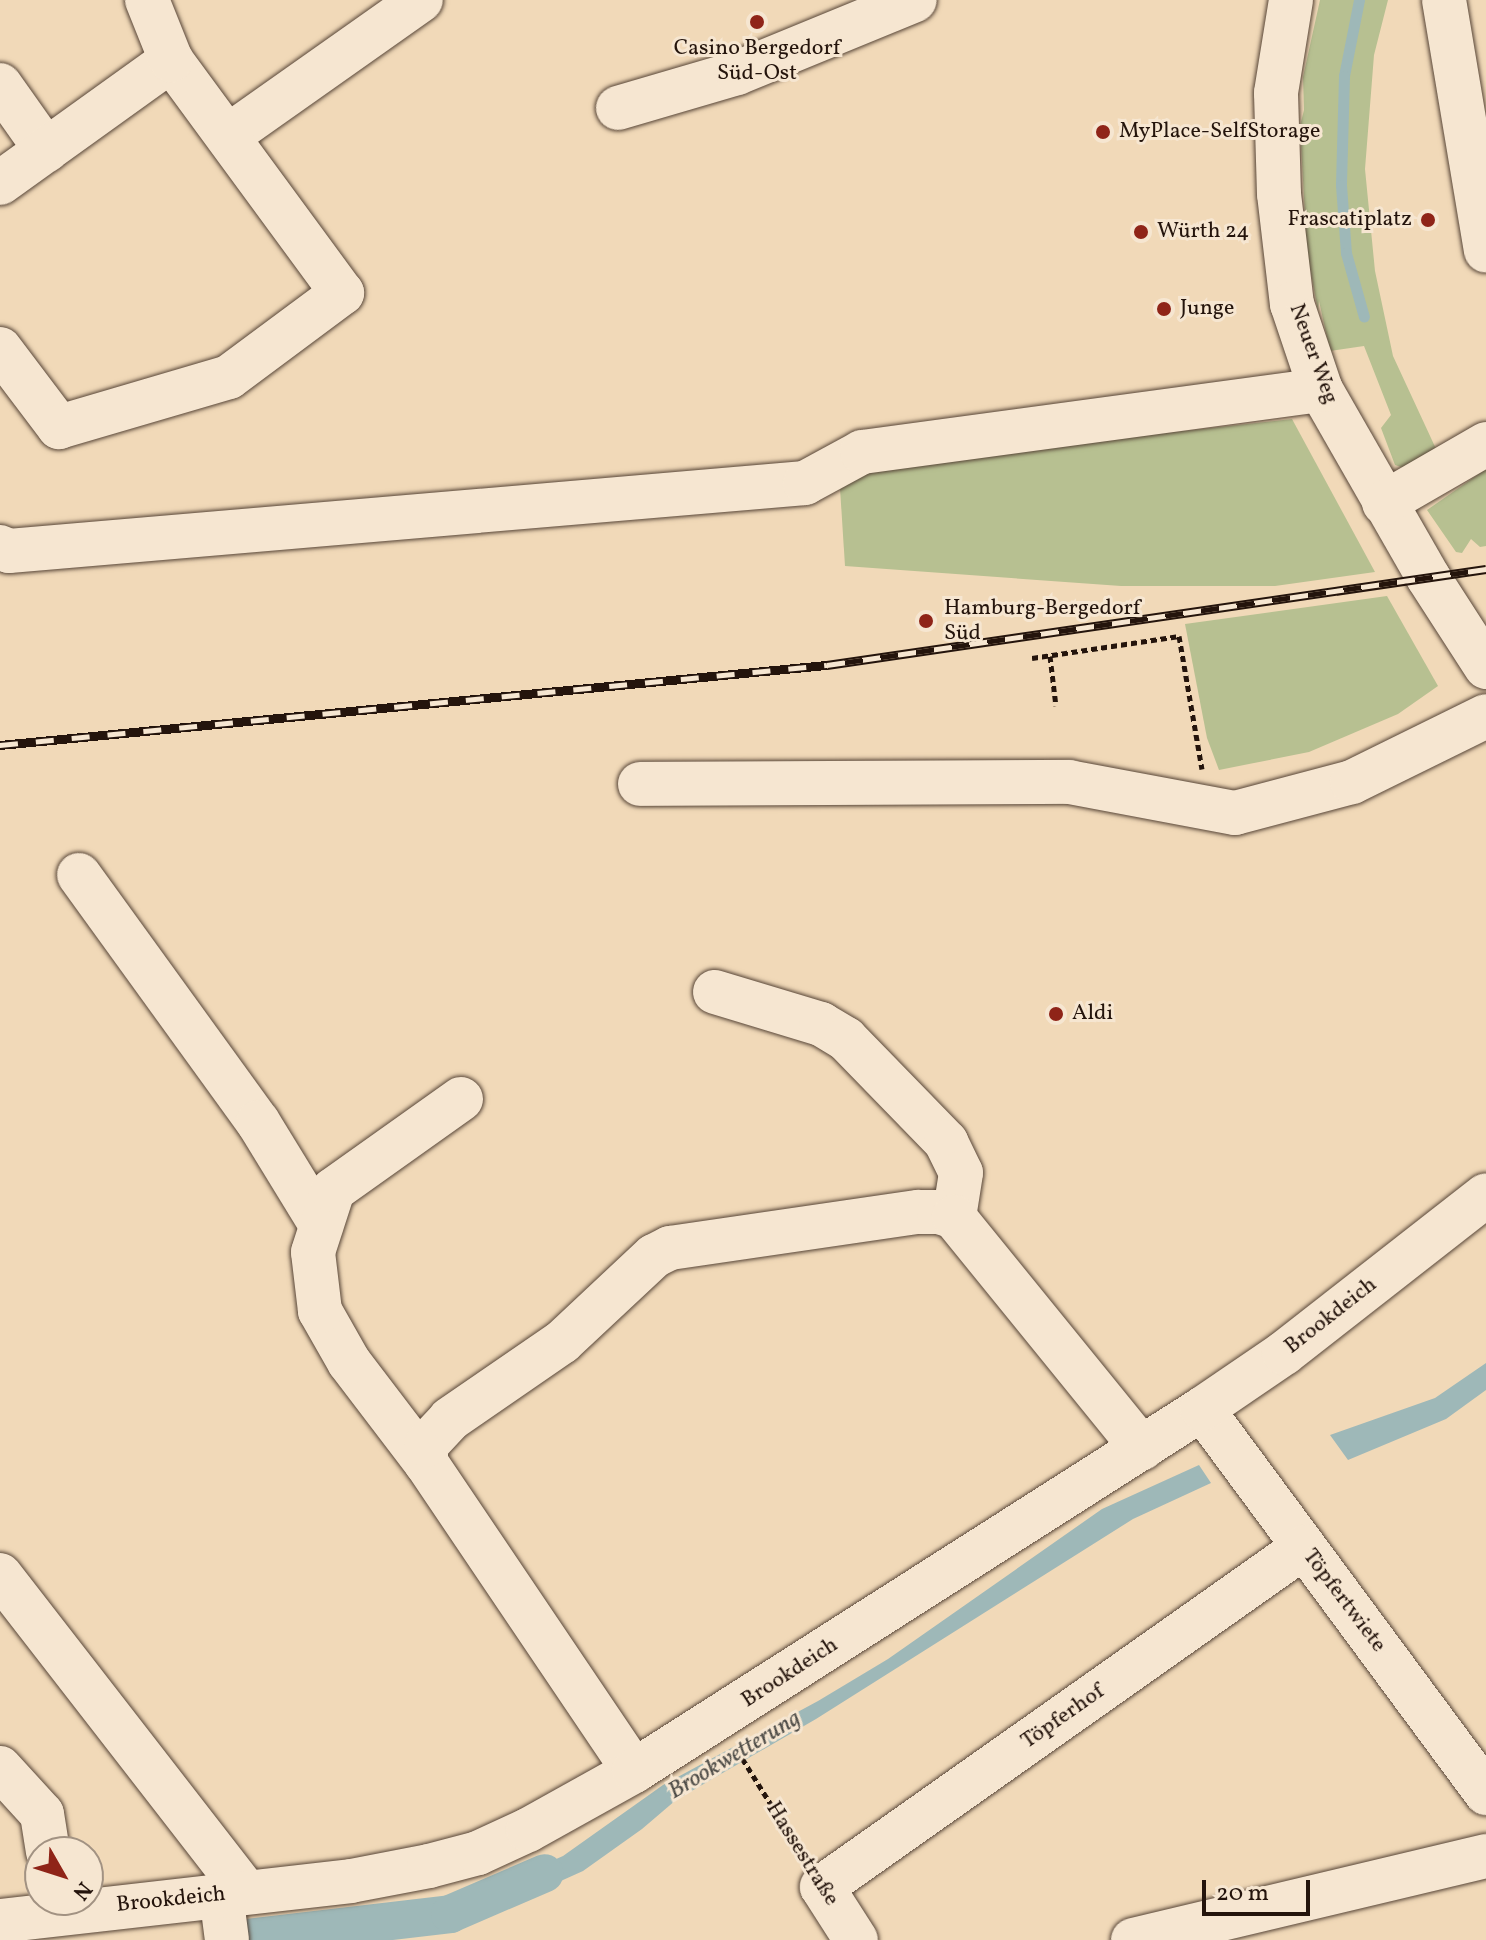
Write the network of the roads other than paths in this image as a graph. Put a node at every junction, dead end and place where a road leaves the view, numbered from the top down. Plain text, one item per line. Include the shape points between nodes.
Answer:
1 (147, 0) edge
2 (421, 0) edge
3 (915, 0) edge
4 (1291, 0) edge
5 (1444, 0) edge
6 (171, 60) junction
7 (0, 85) edge
8 (618, 108) dead end
9 (228, 136) junction
10 (46, 150) junction
11 (0, 183) edge
12 (1486, 251) edge
13 (0, 349) edge
14 (1321, 390) junction
15 (1486, 444) edge
16 (1384, 503) junction
17 (0, 547) edge
18 (1486, 667) edge
19 (1486, 716) edge
20 (640, 784) dead end
21 (79, 875) dead end
22 (715, 992) dead end
23 (461, 1099) dead end
24 (1486, 1195) edge
25 (954, 1217) junction
26 (321, 1225) junction
27 (470, 1406) junction
28 (516, 1409) dead end
29 (1202, 1409) junction
30 (1142, 1448) junction
31 (426, 1463) junction
32 (1304, 1547) junction
33 (0, 1575) edge
34 (0, 1768) edge
35 (634, 1771) junction
36 (1486, 1793) edge
37 (45, 1836) edge
38 (1486, 1856) edge
39 (822, 1887) joint
40 (104, 1908) edge
41 (229, 1912) edge
42 (24, 1915) edge
43 (0, 1921) edge
44 (843, 1937) edge
45 (1133, 1940) edge

1 - 6 street
2 - 9 street
3 - 8 street via 737,73
4 - 14 street, Neuer Weg via 1276,93 1279,194 1292,304
5 - 12 street
6 - 9 street
6 - 10 street
7 - 10 street
9 - 13 street via 342,293 229,377 59,427
10 - 11 street
14 - 16 street, Neuer Weg
14 - 17 street via 862,452 805,483 9,551
15 - 16 street
16 - 18 street, Neuer Weg
19 - 20 street via 1352,782 1235,813 1069,782
21 - 26 street via 258,1122
22 - 25 street via 821,1024 846,1039 946,1142 961,1173
23 - 26 street via 333,1190
24 - 29 street, Brookdeich via 1284,1353
25 - 27 street via 918,1212 670,1248 654,1256 562,1342
25 - 30 street
26 - 31 street via 313,1252 320,1311 349,1362
27 - 28 street via 489,1422
27 - 31 street via 437,1430 426,1445
29 - 30 street, Brookdeich
29 - 32 street, Töpfertwiete
30 - 35 street, Brookdeich
31 - 35 street
32 - 36 street, Töpfertwiete
32 - 39 street, Töpferhof
33 - 41 street
34 - 37 street via 42,1814
35 - 41 street, Brookdeich via 478,1853
38 - 45 street
39 - 44 street, Hassestraße
40 - 41 street, Brookdeich
42 - 43 street, Brookdeich

